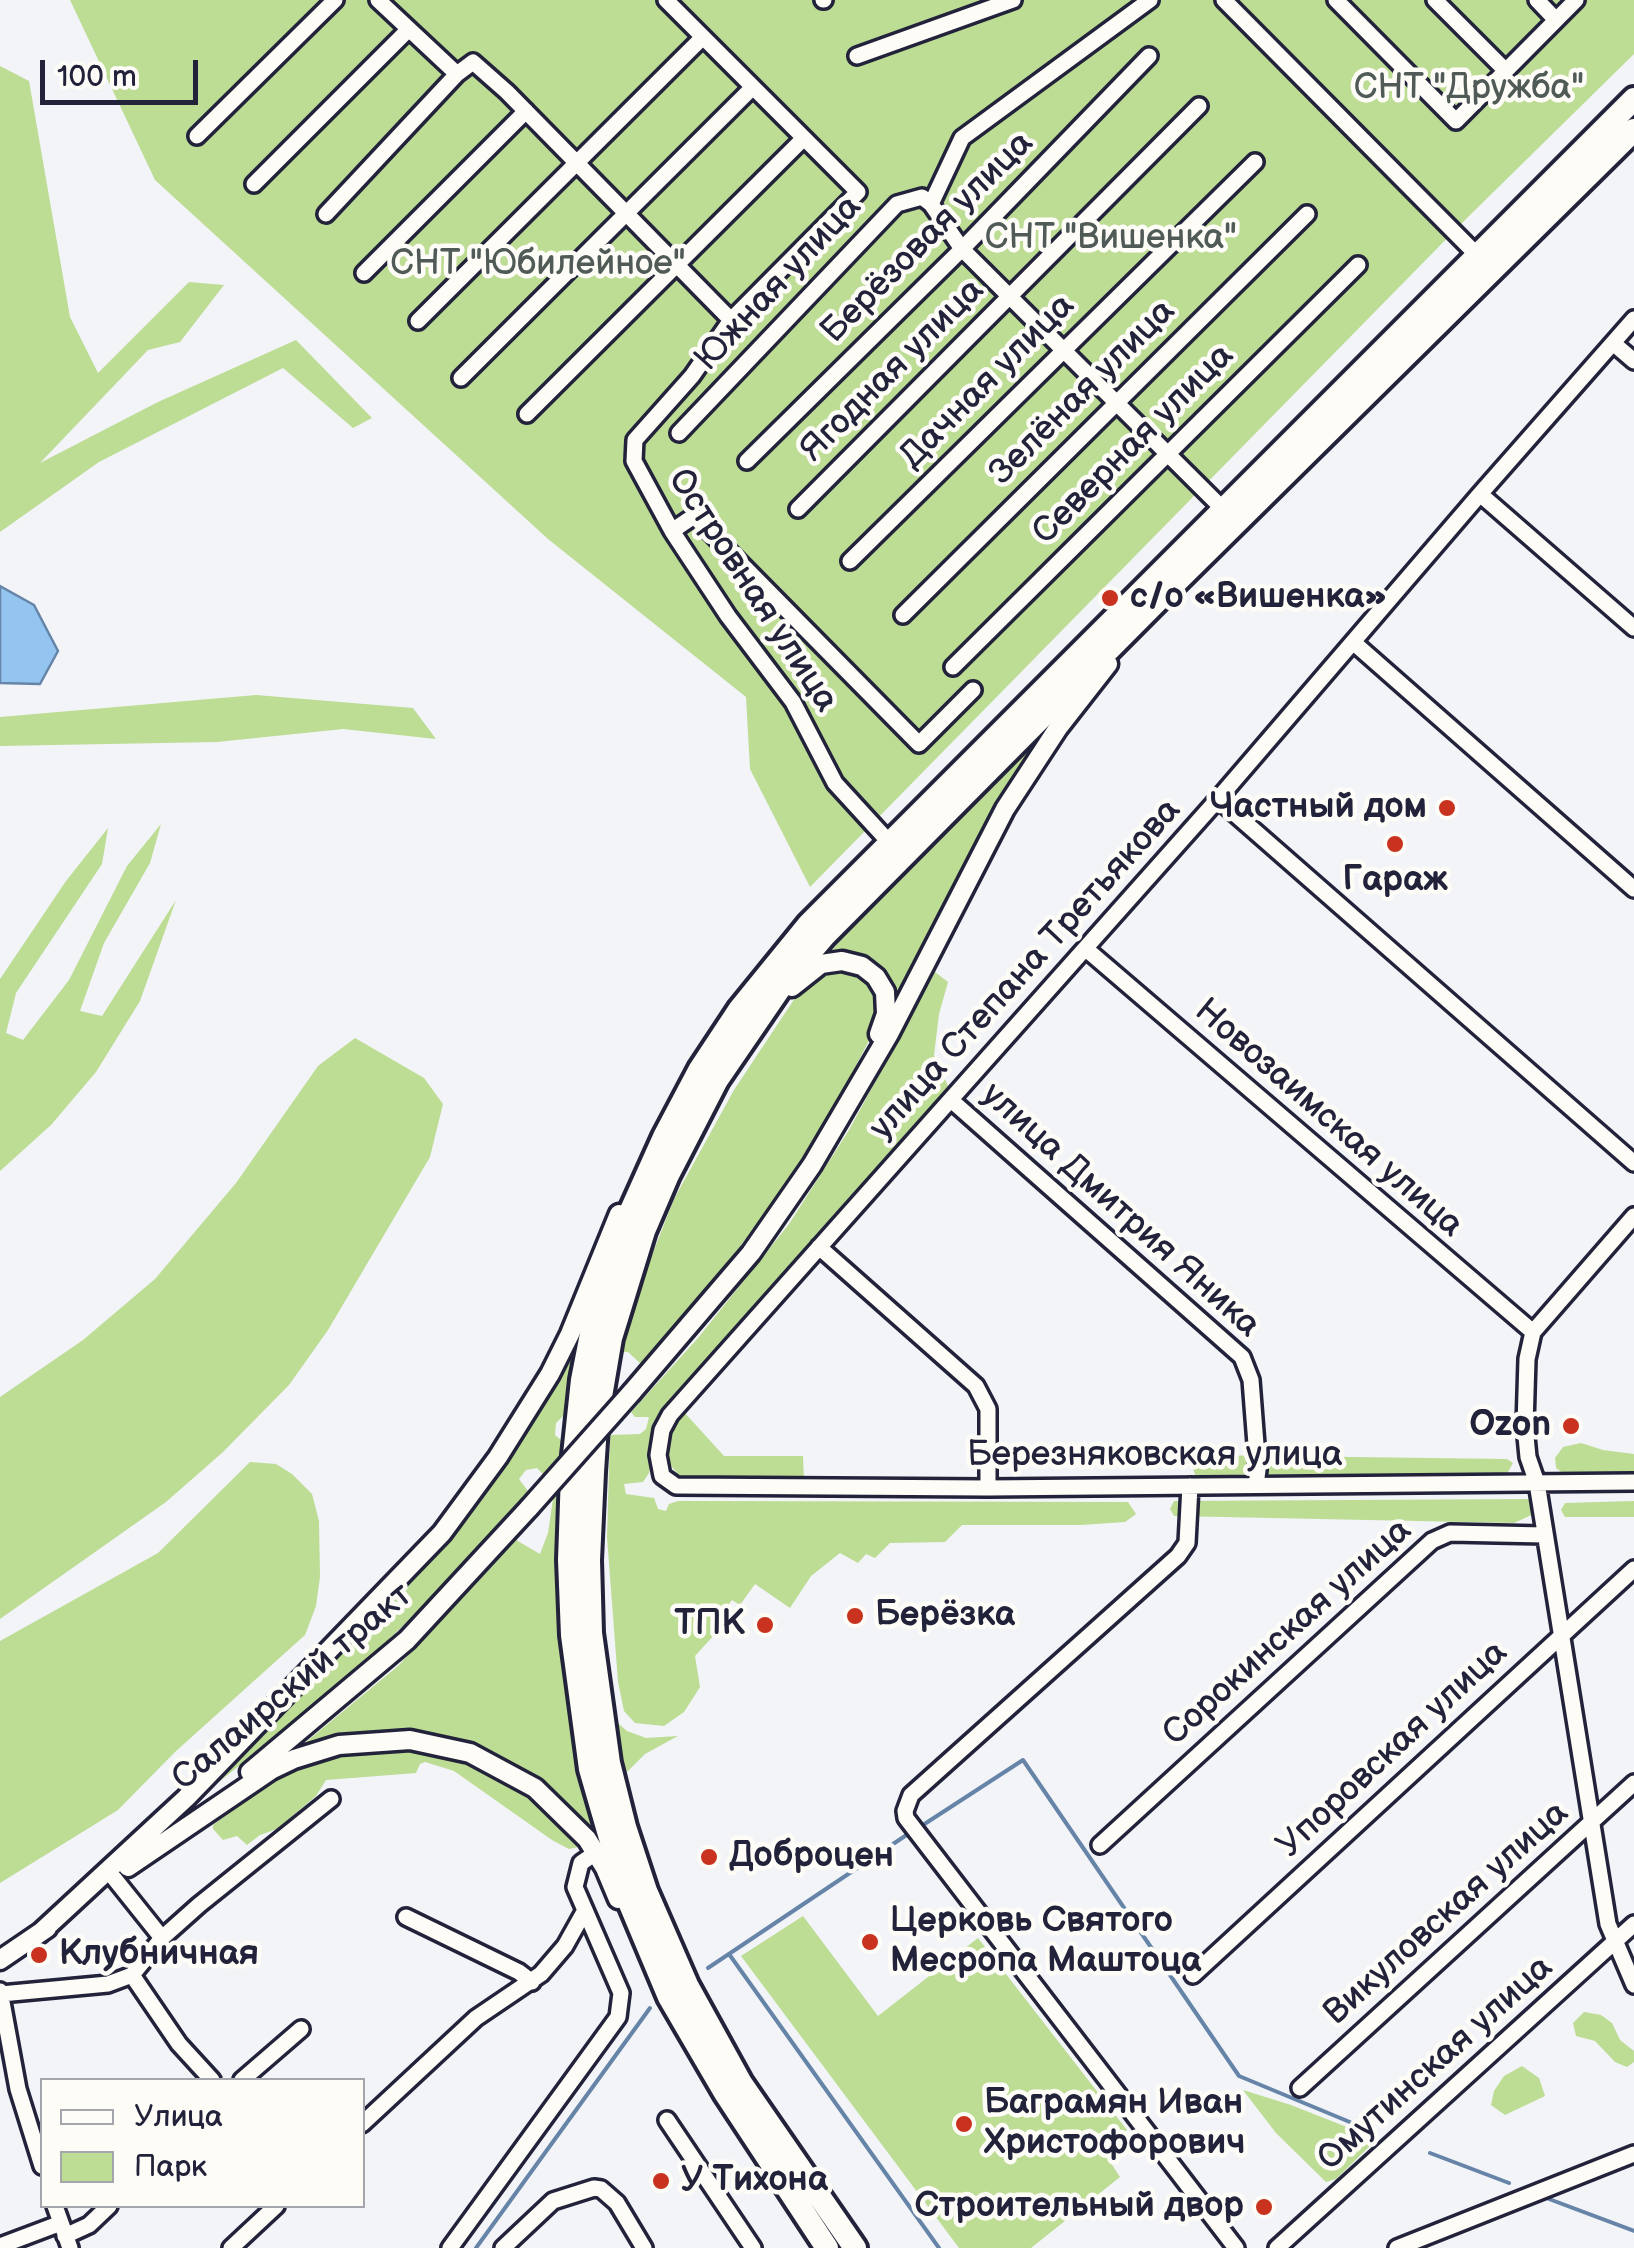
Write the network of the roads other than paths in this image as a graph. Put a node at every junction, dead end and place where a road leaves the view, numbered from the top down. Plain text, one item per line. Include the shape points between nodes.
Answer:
1 (335, 0) edge
2 (378, 0) edge
3 (666, 0) edge
4 (1014, 0) edge
5 (1150, 0) edge
6 (1224, 0) edge
7 (1336, 0) edge
8 (1435, 0) edge
9 (1537, 0) edge
10 (1576, 0) edge
11 (1556, 20) junction
12 (409, 29) junction
13 (703, 37) junction
14 (858, 56) dead end
15 (1149, 56) dead end
16 (1506, 71) junction
17 (457, 74) junction
18 (753, 87) junction
19 (1634, 99) edge
20 (1199, 106) dead end
21 (526, 111) junction
22 (1634, 130) edge
23 (197, 136) dead end
24 (804, 138) junction
25 (1255, 162) dead end
26 (578, 164) junction
27 (254, 184) dead end
28 (931, 204) junction
29 (1542, 207) junction
30 (326, 214) dead end
31 (627, 214) junction
32 (1306, 214) dead end
33 (962, 249) junction
34 (1478, 256) junction
35 (676, 264) junction
36 (1358, 265) dead end
37 (364, 273) dead end
38 (1010, 296) junction
39 (418, 320) dead end
40 (731, 320) junction
41 (1634, 320) edge
42 (1614, 343) junction
43 (1064, 350) junction
44 (1634, 361) edge
45 (461, 378) dead end
46 (1116, 402) junction
47 (527, 414) dead end
48 (680, 432) dead end
49 (1168, 454) junction
50 (747, 461) dead end
51 (1274, 484) junction
52 (1480, 494) junction
53 (1222, 508) junction
54 (798, 509) dead end
55 (672, 532) junction
56 (850, 562) dead end
57 (902, 615) dead end
58 (1634, 628) edge
59 (1353, 642) junction
60 (953, 667) dead end
61 (973, 690) dead end
62 (1218, 799) junction
63 (889, 842) junction
64 (1634, 889) edge
65 (1086, 949) junction
66 (739, 1010) junction
67 (951, 1100) junction
68 (826, 1141) junction
69 (1634, 1163) edge
70 (1634, 1216) edge
71 (644, 1231) junction
72 (819, 1247) junction
73 (1532, 1332) junction
74 (1634, 1482) edge
75 (1537, 1483) junction
76 (676, 1486) joint
77 (1190, 1486) junction
78 (1256, 1486) junction
79 (988, 1488) junction
80 (1544, 1535) junction
81 (1634, 1569) edge
82 (1560, 1638) junction
83 (1634, 1783) edge
84 (331, 1800) dead end
85 (1590, 1825) junction
86 (1100, 1845) dead end
87 (597, 1852) junction
88 (132, 1864) junction
89 (114, 1878) junction
90 (584, 1912) junction
91 (406, 1916) dead end
92 (1634, 1924) edge
93 (40, 1933) junction
94 (162, 1938) junction
95 (1615, 1942) junction
96 (0, 1960) edge
97 (1193, 1975) dead end
98 (132, 1976) junction
99 (532, 1982) junction
100 (1634, 1983) edge
101 (1, 1992) edge
102 (301, 2029) dead end
103 (210, 2078) edge
104 (244, 2078) edge
105 (1300, 2088) dead end
106 (667, 2120) dead end
107 (365, 2121) edge
108 (1634, 2154) edge
109 (40, 2160) edge
110 (57, 2208) edge
111 (107, 2208) edge
112 (274, 2208) edge
113 (65, 2236) edge
114 (0, 2246) edge
115 (231, 2248) edge
116 (450, 2248) edge
117 (503, 2248) edge
118 (644, 2248) edge
119 (754, 2248) edge
120 (824, 2248) edge
121 (855, 2248) edge
122 (1236, 2248) edge
123 (1278, 2248) edge
124 (1397, 2248) edge

1 - 23 street
2 - 12 street
3 - 13 street
4 - 14 street
5 - 28 street via 962,138
6 - 34 street
7 - 16 street via 1456,121
8 - 16 street
9 - 11 street
10 - 11 street
11 - 16 street
12 - 17 street
12 - 27 street
13 - 18 street
13 - 26 street
15 - 33 street, Берёзовая улица
17 - 21 street via 474,62
17 - 30 street
18 - 24 street
18 - 31 street
19 - 29 highway
20 - 38 street, Ягодная улица
21 - 26 street
21 - 37 street
22 - 29 highway
24 - 35 street
24 - 40 street, Островная улица via 858,192
25 - 43 street, Дачная улица
26 - 31 street
26 - 39 street
28 - 33 street
28 - 48 street, Южная улица via 922,197 897,204
29 - 34 highway
29 - 51 highway
31 - 35 street
31 - 45 street
32 - 46 street, Зелёная улица
33 - 38 street
33 - 50 street, Берёзовая улица
34 - 53 highway
35 - 40 street
35 - 47 street
36 - 49 street, Северная улица
38 - 43 street
38 - 54 street, Ягодная улица
40 - 55 street, Островная улица via 635,440 634,460
41 - 42 street, улица Степана Третьякова
42 - 44 street
42 - 52 street, улица Степана Третьякова
43 - 46 street
43 - 56 street, Дачная улица
46 - 49 street
46 - 57 street, Зелёная улица
49 - 53 street
49 - 60 street, Северная улица
51 - 68 main road via 1104,668 1058,728 986,844
51 - 71 highway via 792,973 717,1080
52 - 58 street
52 - 59 street, улица Степана Третьякова
53 - 63 highway
55 - 61 street via 694,516 919,744
55 - 63 street, Островная улица via 794,702 835,783
59 - 62 street, улица Степана Третьякова
59 - 64 street
62 - 65 street, улица Степана Третьякова
62 - 69 street
63 - 66 highway
65 - 67 street, улица Степана Третьякова
65 - 73 street, Новозаимская улица
66 - 93 main road via 672,1102 550,1374 473,1494 275,1709
66 - 120 highway via 700,1069 638,1194 591,1334 572,1474 572,1634 590,1769 637,1924 703,2057
67 - 72 street, улица Степана Третьякова
67 - 78 street, улица Дмитрия Яника via 1242,1357 1251,1380
68 - 71 main road via 886,1014 876,977 842,961 806,973 762,1027
68 - 88 main road, Салаирский тракт, bridge via 751,1253 443,1604 371,1674
70 - 73 street
71 - 121 highway via 611,1338 592,1472 591,1633 609,1763 646,1891 687,1985 742,2083
72 - 76 street, улица Степана Третьякова via 666,1422 659,1468
72 - 79 street via 976,1386 988,1409
73 - 75 street via 1525,1426
74 - 75 street, Березняковская улица
75 - 78 street, Березняковская улица
75 - 80 street
76 - 79 street, Березняковская улица
77 - 78 street, Березняковская улица
77 - 79 street, Березняковская улица
77 - 122 street via 1187,1543 1178,1556 905,1806 906,1818
80 - 82 street
80 - 86 street, Сорокинская улица via 1450,1533 1432,1541
81 - 82 street, Упоровская улица
82 - 85 street
82 - 97 street, Упоровская улица
83 - 85 street, Викуловская улица
84 - 94 street
85 - 95 street
85 - 105 street, Викуловская улица
87 - 88 main road via 550,1800 502,1767 452,1747 386,1740 340,1744 272,1770
87 - 90 street via 574,1879
87 - 120 main road via 696,2062
88 - 89 main road
89 - 93 main road
89 - 94 street
90 - 99 street
90 - 116 street via 622,1993 618,2017
91 - 99 street
92 - 95 street, Омутинская улица
93 - 96 main road
94 - 98 street
95 - 100 street
95 - 123 street, Омутинская улица
98 - 101 street via 108,1984
98 - 103 street
99 - 107 street via 476,2018
101 - 109 street via 18,2089
102 - 104 street
106 - 119 street
108 - 124 street
110 - 113 street
111 - 113 street
112 - 115 street
113 - 114 street
117 - 118 street via 552,2200 594,2188 618,2204

